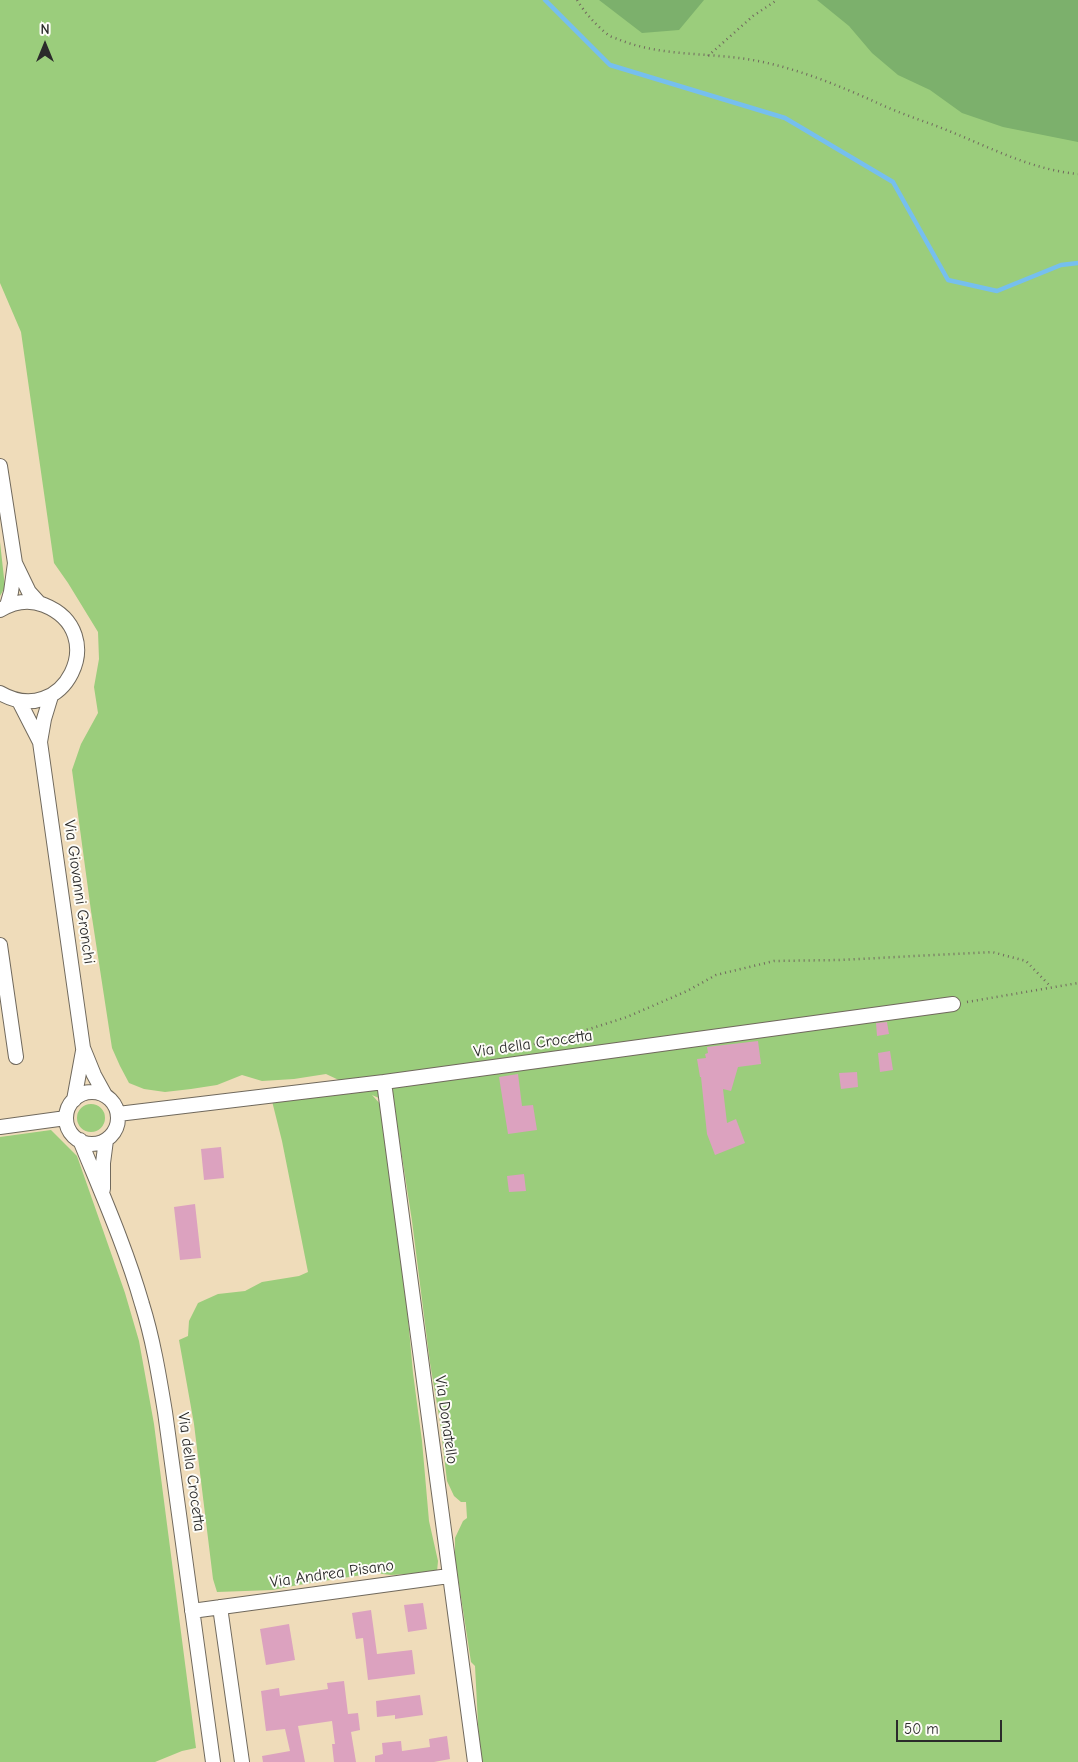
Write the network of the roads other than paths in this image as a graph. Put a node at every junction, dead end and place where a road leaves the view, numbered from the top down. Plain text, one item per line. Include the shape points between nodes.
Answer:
1 (0, 466) edge
2 (15, 563) junction
3 (39, 603) junction
4 (3, 608) edge
5 (0, 693) edge
6 (51, 696) junction
7 (19, 701) junction
8 (40, 742) junction
9 (0, 945) edge
10 (953, 1004) road end
11 (83, 1048) junction
12 (16, 1057) dead end
13 (384, 1082) junction
14 (105, 1095) junction
15 (74, 1100) junction
16 (118, 1114) junction
17 (66, 1118) junction
18 (0, 1127) edge
19 (80, 1140) junction
20 (106, 1140) junction
21 (103, 1194) junction
22 (449, 1576) junction
23 (220, 1608) junction
24 (192, 1611) junction
25 (213, 1762) edge
26 (242, 1762) edge
27 (474, 1762) edge

1 - 2 street
2 - 3 street via 29,592
2 - 4 street via 11,592
3 - 4 street via 17,603
3 - 6 street via 53,608 64,618 73,630 77,645 77,660 72,674
5 - 7 street
6 - 7 street via 36,701
6 - 8 street, Via Giovanni Gronchi
7 - 8 street, Via Giovanni Gronchi
8 - 11 street, Via Giovanni Gronchi
9 - 12 street
10 - 13 street, Via della Crocetta
11 - 14 street, Via Giovanni Gronchi
11 - 15 street, Via Giovanni Gronchi
13 - 16 street, Via della Crocetta
13 - 22 street, Via Donatello
14 - 15 street via 85,1093
14 - 16 street
15 - 17 street
16 - 20 street via 116,1129
17 - 18 street
17 - 19 street via 70,1131
19 - 20 street via 93,1144
19 - 21 street, Via della Crocetta
20 - 21 street, Via della Crocetta
21 - 24 street, Via della Crocetta via 139,1292 156,1361
22 - 23 street, Via Andrea Pisano
22 - 27 street, Via Donatello
23 - 24 street, Via Andrea Pisano
23 - 26 street
24 - 25 street, Via della Crocetta

